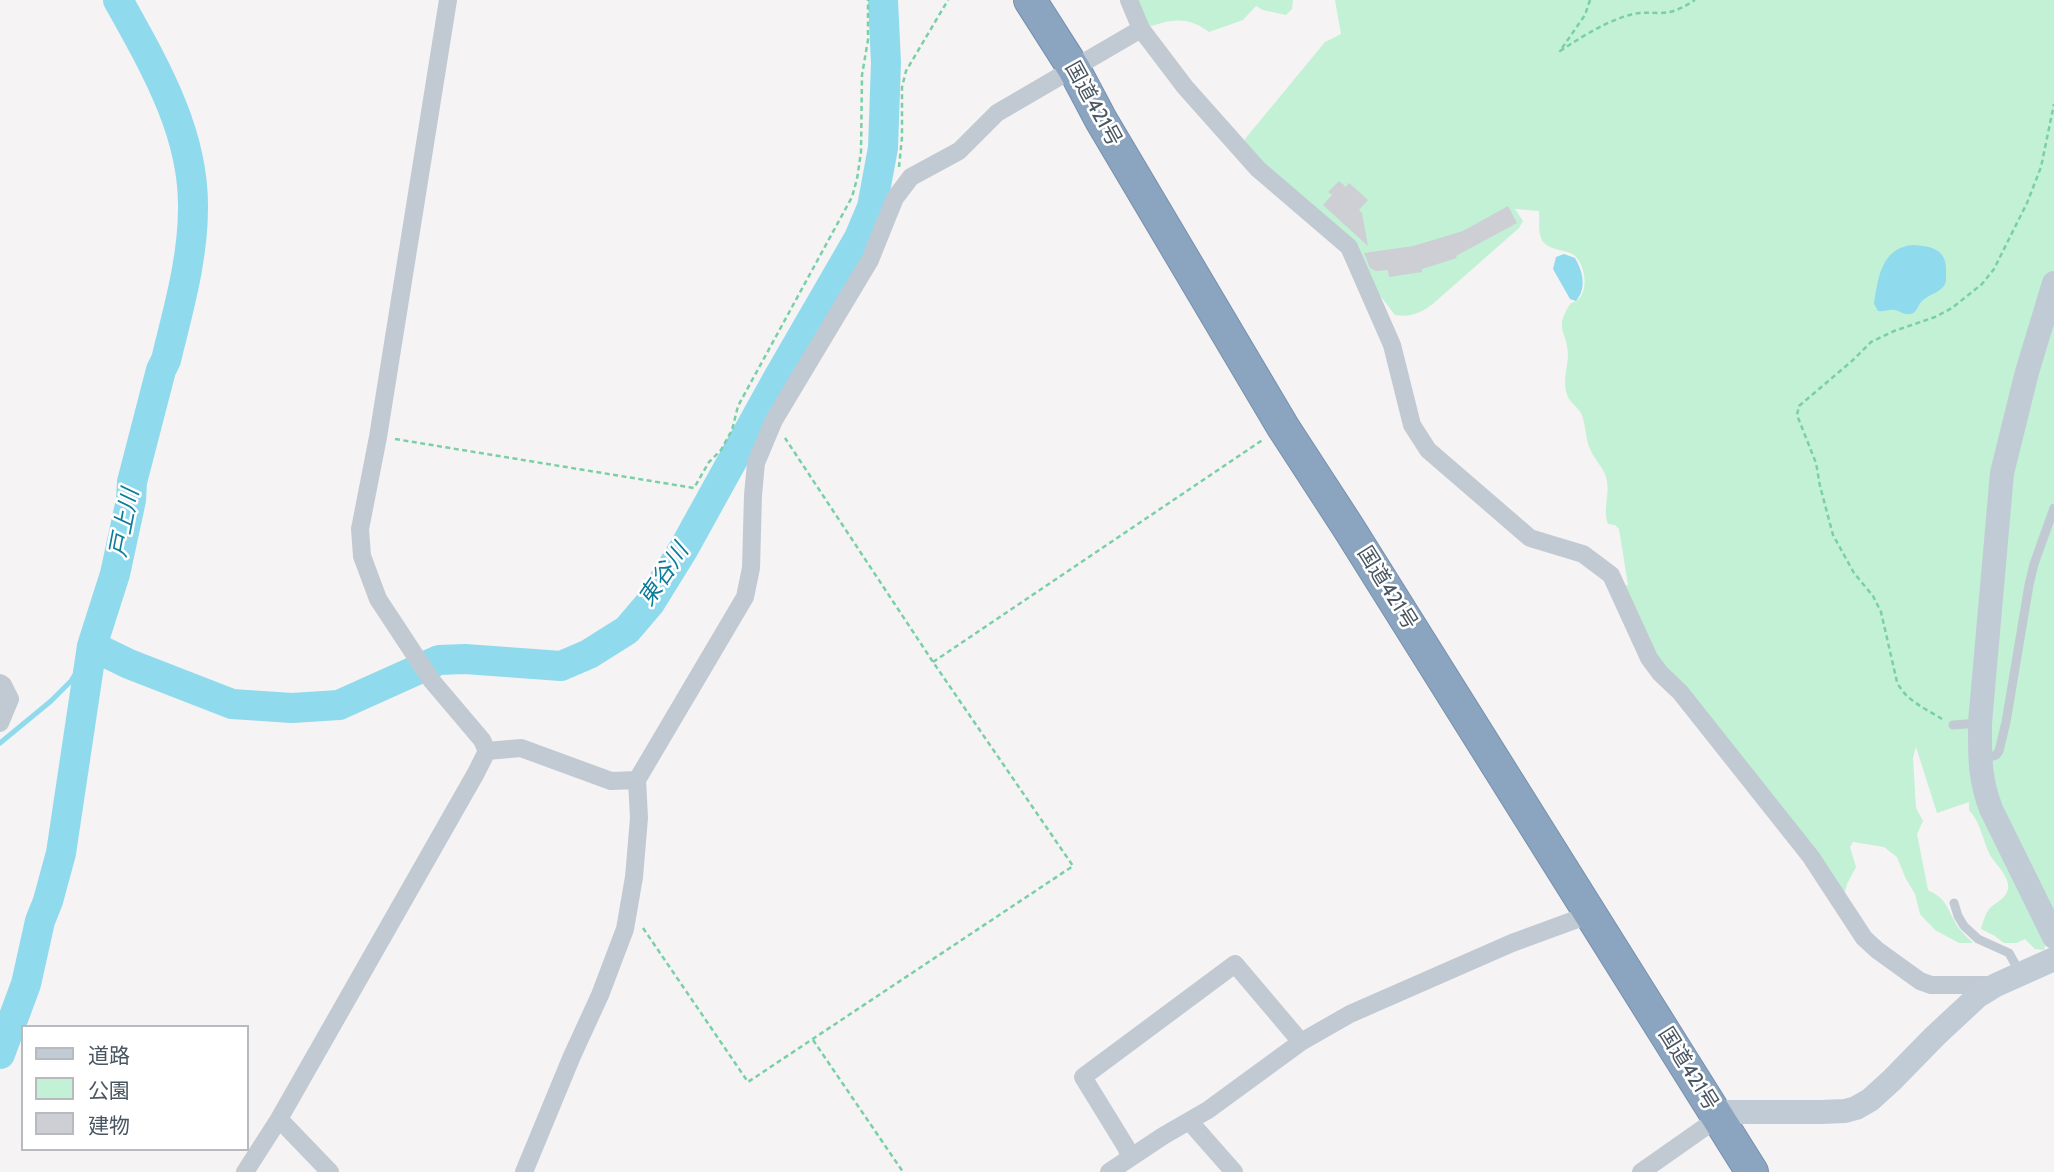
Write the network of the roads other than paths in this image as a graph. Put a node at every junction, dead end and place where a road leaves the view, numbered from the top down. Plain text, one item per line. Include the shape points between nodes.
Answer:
1 (448, 0) edge
2 (1030, 0) edge
3 (1129, 0) edge
4 (1141, 29) junction
5 (1074, 69) junction
6 (2054, 283) edge
7 (2054, 508) edge
8 (0, 683) edge
9 (0, 723) edge
10 (1980, 723) junction
11 (1953, 725) road end
12 (487, 751) junction
13 (1979, 761) junction
14 (637, 780) junction
15 (1954, 903) dead end
16 (1591, 914) junction
17 (2054, 937) edge
18 (2054, 958) edge
19 (2021, 974) junction
20 (1996, 985) junction
21 (1301, 1042) junction
22 (1716, 1115) junction
23 (279, 1118) junction
24 (1190, 1122) junction
25 (1130, 1157) junction
26 (245, 1172) edge
27 (330, 1172) edge
28 (524, 1172) edge
29 (1109, 1172) edge
30 (1234, 1172) edge
31 (1641, 1172) edge
32 (1752, 1172) edge

1 - 12 street via 360,529 362,556 378,599 432,681
2 - 5 highway, 国道421号
3 - 4 street
4 - 5 street
4 - 20 street via 1258,169 1349,247 1392,345 1412,425 1429,450 1530,538 1583,554 1611,575 1660,673 1811,857 1864,938 1931,985
5 - 14 street via 997,113 959,150 911,177 895,198 870,260 774,420 756,463 751,568 745,597
5 - 16 highway, 国道421号 via 1283,427
6 - 10 street via 2002,473
7 - 13 lane via 2029,585 1999,751
8 - 9 street via 10,699
10 - 11 lane
10 - 13 street
12 - 14 street via 522,748 611,781
12 - 23 street
13 - 17 street via 1991,808
14 - 28 street via 639,818 625,929
15 - 19 lane via 1964,926 2009,953
16 - 21 street via 1437,975
16 - 22 highway, 国道421号
18 - 19 street
19 - 20 street
20 - 22 street via 1978,996 1870,1100 1856,1108
21 - 24 street
21 - 25 street via 1235,964 1083,1077
22 - 31 street
22 - 32 highway, 国道421号
23 - 26 street
23 - 27 street
24 - 25 street
24 - 30 street
25 - 29 street

